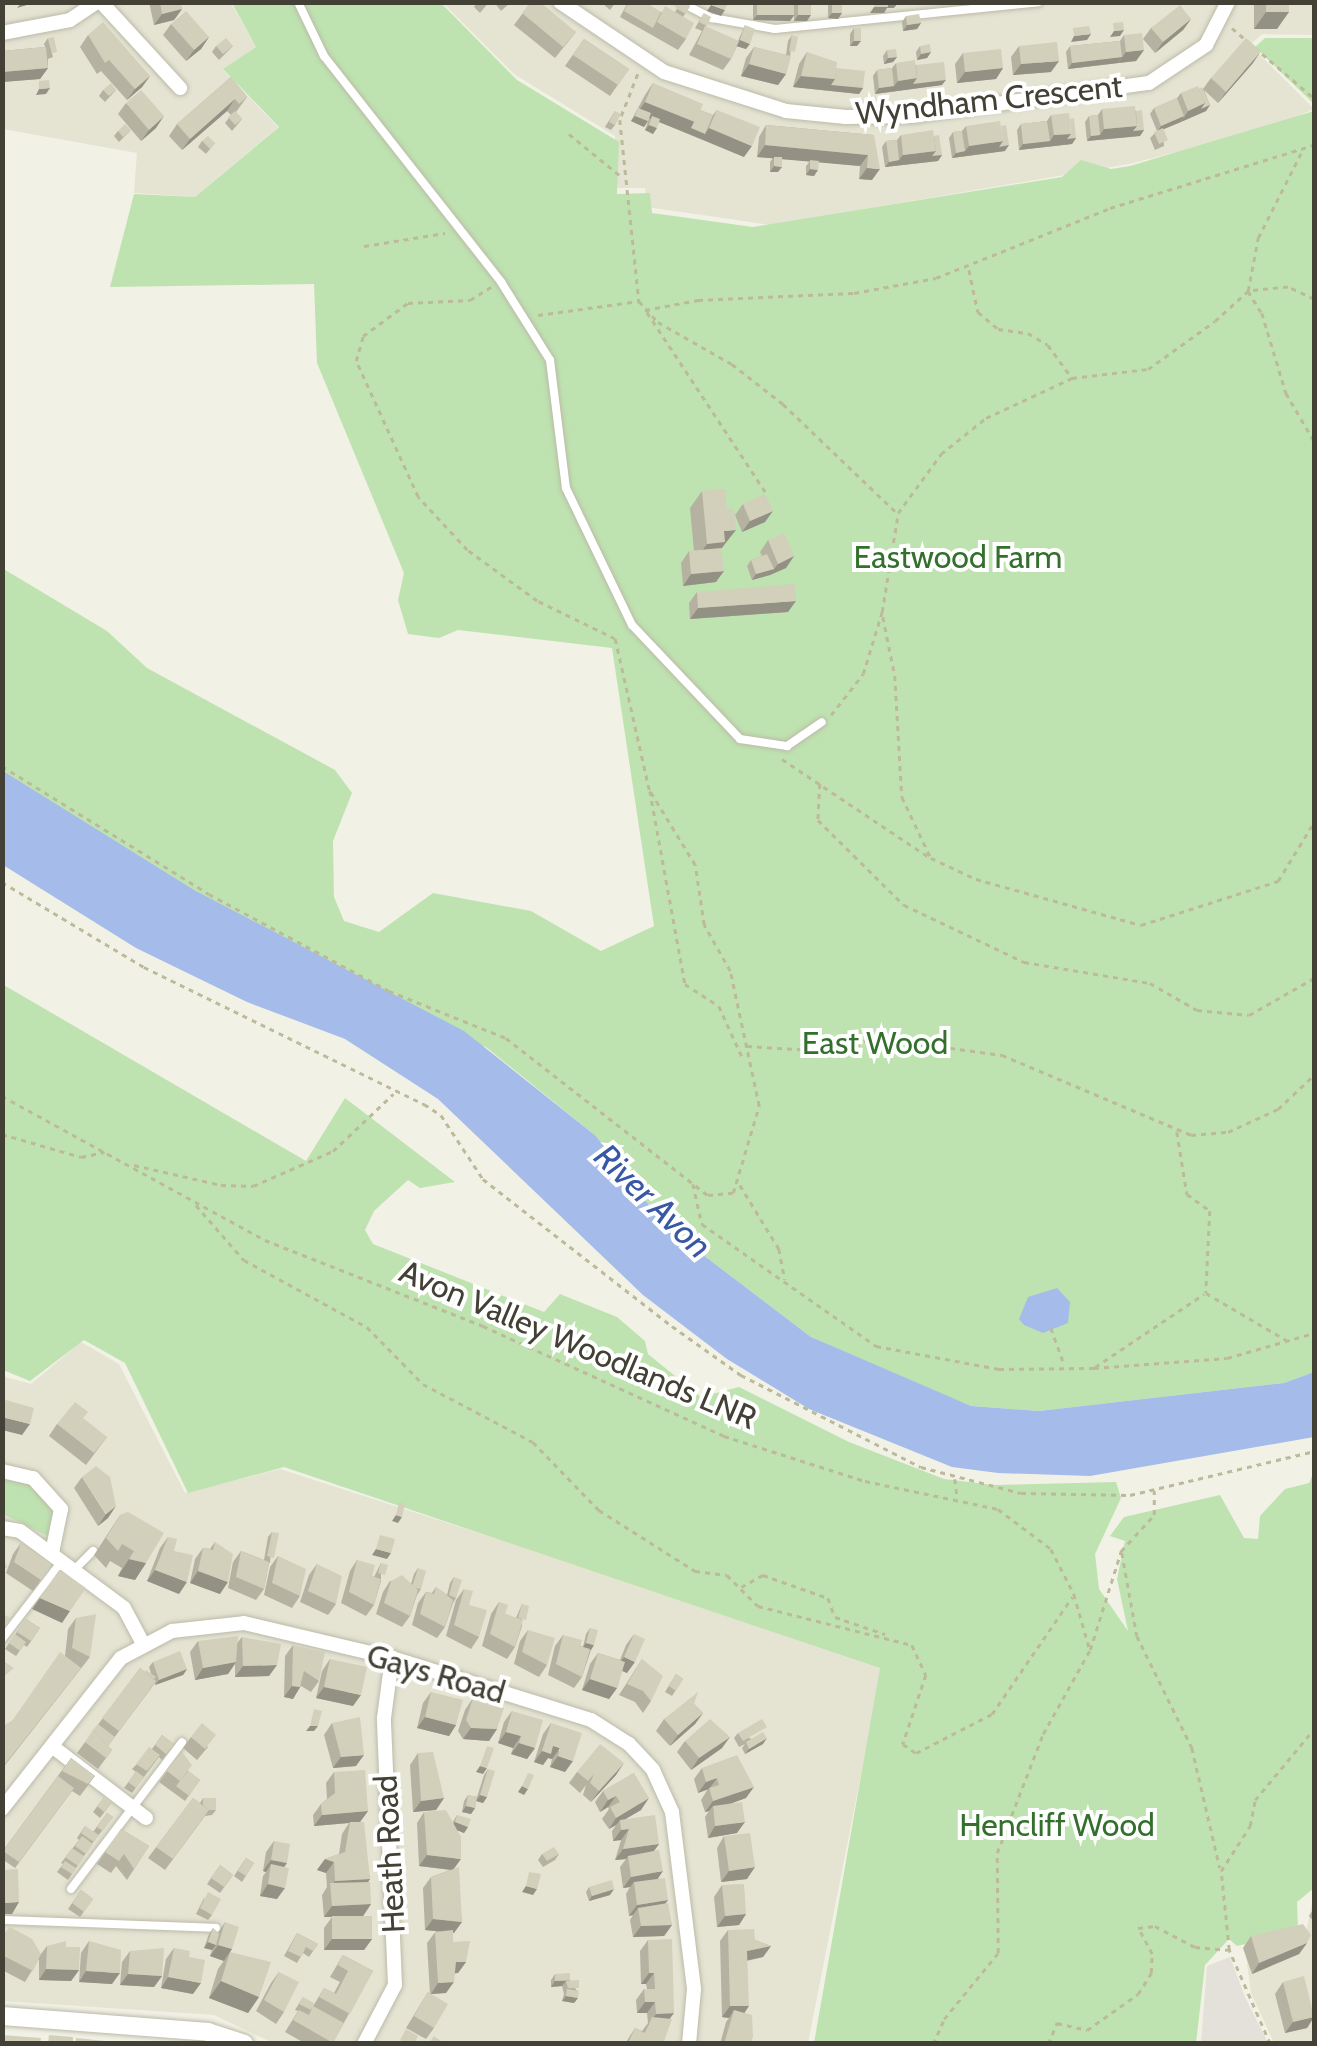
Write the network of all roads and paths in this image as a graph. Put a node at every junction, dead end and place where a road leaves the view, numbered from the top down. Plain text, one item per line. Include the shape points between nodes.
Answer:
1 (99, 2) edge
2 (298, 2) edge
3 (560, 2) edge
4 (680, 2) edge
5 (1040, 2) edge
6 (1228, 2) edge
7 (1221, 20) junction
8 (2, 33) edge
9 (646, 61) junction
10 (180, 88) dead end
11 (1314, 98) edge
12 (570, 134) dead end
13 (1314, 145) edge
14 (1302, 152) junction
15 (623, 178) junction
16 (461, 229) junction
17 (364, 246) dead end
18 (968, 268) junction
19 (501, 282) junction
20 (1248, 291) junction
21 (1314, 298) edge
22 (639, 301) junction
23 (645, 310) junction
24 (527, 317) junction
25 (1072, 378) junction
26 (1314, 441) edge
27 (765, 492) edge
28 (898, 513) junction
29 (882, 612) junction
30 (822, 722) joint
31 (763, 746) junction
32 (2, 766) edge
33 (820, 784) junction
34 (649, 790) junction
35 (1314, 822) edge
36 (930, 858) junction
37 (2, 882) edge
38 (1314, 978) edge
39 (744, 1046) junction
40 (746, 1066) junction
41 (1314, 1075) edge
42 (394, 1092) junction
43 (2, 1096) edge
44 (1177, 1132) junction
45 (2, 1134) edge
46 (106, 1152) junction
47 (128, 1163) junction
48 (693, 1184) junction
49 (739, 1184) junction
50 (192, 1200) junction
51 (784, 1280) junction
52 (1206, 1293) junction
53 (1051, 1328) dead end
54 (1314, 1332) edge
55 (1287, 1341) junction
56 (1064, 1365) junction
57 (1094, 1368) junction
58 (1314, 1451) edge
59 (2, 1471) edge
60 (955, 1477) junction
61 (1154, 1490) junction
62 (958, 1497) junction
63 (2, 1528) edge
64 (93, 1551) dead end
65 (1121, 1552) junction
66 (63, 1561) junction
67 (740, 1588) junction
68 (1074, 1594) junction
69 (885, 1634) junction
70 (2, 1640) edge
71 (142, 1642) junction
72 (1090, 1650) junction
73 (392, 1658) junction
74 (1314, 1729) edge
75 (182, 1742) dead end
76 (52, 1747) junction
77 (132, 1807) junction
78 (2, 1809) edge
79 (146, 1818) dead end
80 (1220, 1871) junction
81 (71, 1888) dead end
82 (2, 1920) edge
83 (216, 1928) edge
84 (1230, 1950) junction
85 (2, 2016) edge
86 (244, 2044) edge
87 (364, 2044) edge
88 (690, 2044) edge
89 (933, 2044) edge
90 (1048, 2044) edge
91 (1270, 2044) edge

1 - 8 street via 70,20
1 - 10 street
2 - 16 lane via 344,85
3 - 9 street, Wyndham Crescent
4 - 5 lane via 712,18 775,30
6 - 7 street, Wyndham Crescent
7 - 9 street, Wyndham Crescent via 1184,66 1149,83 910,116 786,111 722,94
7 - 11 path
9 - 15 path via 620,120
12 - 15 path
13 - 14 path
14 - 18 path via 1110,208
14 - 20 path via 1258,238
15 - 22 path
16 - 17 path
16 - 19 lane
18 - 23 path via 854,292 698,300
18 - 25 path via 978,312 998,329 1028,333 1048,346
19 - 24 lane
19 - 34 path via 470,300 408,303 363,336 356,361 418,497 467,550 536,601 615,639
20 - 21 path via 1288,288
20 - 25 path via 1148,368
20 - 26 path via 1262,313 1286,393
22 - 23 path
22 - 24 path
23 - 27 path
23 - 28 path via 782,404
24 - 31 lane via 550,360 566,488 632,625 722,726
25 - 28 path via 986,418 940,454
28 - 29 path
29 - 30 path via 862,674 842,707
29 - 36 path via 895,676 902,797
30 - 31 lane via 786,746
31 - 33 path
32 - 48 path via 225,903 389,990 506,1038 617,1118
33 - 36 path
33 - 38 path via 818,820 904,905 1024,962 1150,982 1197,1010 1249,1015
34 - 39 path via 695,864 704,925 730,970
34 - 40 path via 685,984 720,1006
35 - 36 path via 1278,881 1141,925 976,879
37 - 42 path via 144,967
39 - 40 path
39 - 44 path via 847,1052 871,1037 1002,1055
40 - 49 path via 759,1106
41 - 44 path via 1278,1108 1228,1132
42 - 47 path via 333,1151 253,1186
42 - 60 path via 441,1115 483,1178 741,1375 921,1467
43 - 46 path, Avon Valley Woodlands LNR
44 - 52 path via 1187,1194 1210,1211
45 - 46 path via 81,1157
46 - 47 path, Avon Valley Woodlands LNR
47 - 50 path, Avon Valley Woodlands LNR
48 - 49 path via 720,1197
48 - 51 path via 702,1224
49 - 51 path via 780,1249
50 - 62 path, Avon Valley Woodlands LNR via 264,1240 483,1326 724,1436 866,1482
50 - 67 path via 244,1260 367,1327 423,1384 533,1442 599,1510 694,1571 727,1575
51 - 56 path via 876,1346 998,1369
52 - 55 path
52 - 57 path
53 - 56 path
54 - 55 path
55 - 57 path via 1227,1358
56 - 57 path
58 - 61 path
59 - 66 street via 33,1478 50,1492 60,1509
60 - 61 path via 1021,1493
60 - 62 path
61 - 65 path via 1154,1515
62 - 68 path, Avon Valley Woodlands LNR via 998,1509 1051,1548
63 - 66 street via 20,1531
64 - 66 lane
65 - 72 path
65 - 80 path via 1137,1636 1192,1748
66 - 70 lane
66 - 71 street via 124,1608
67 - 69 path via 758,1606 786,1615 871,1637
67 - 69 path via 763,1576 828,1598 835,1617
68 - 69 path via 992,1714 916,1752 902,1744 926,1676 912,1645
68 - 72 path, Avon Valley Woodlands LNR
71 - 73 street, Gays Road via 172,1631 244,1624
71 - 76 street, Gays Road via 121,1658
72 - 89 path via 1042,1734 997,1854 998,1952 944,2019
73 - 87 street, Heath Road via 384,1718 395,1985
73 - 88 street, Gays Road via 590,1720 629,1744 653,1770 674,1832 694,1989
74 - 80 path via 1255,1800 1250,1826
75 - 77 lane
76 - 77 street
76 - 78 street, Gays Road
77 - 79 street
77 - 81 lane
80 - 84 path
82 - 83 lane
84 - 90 path via 1195,1947 1155,1926 1138,1928 1152,1954 1151,1973 1138,1994 1087,2030 1057,2022
84 - 91 path
85 - 86 street via 208,2032

